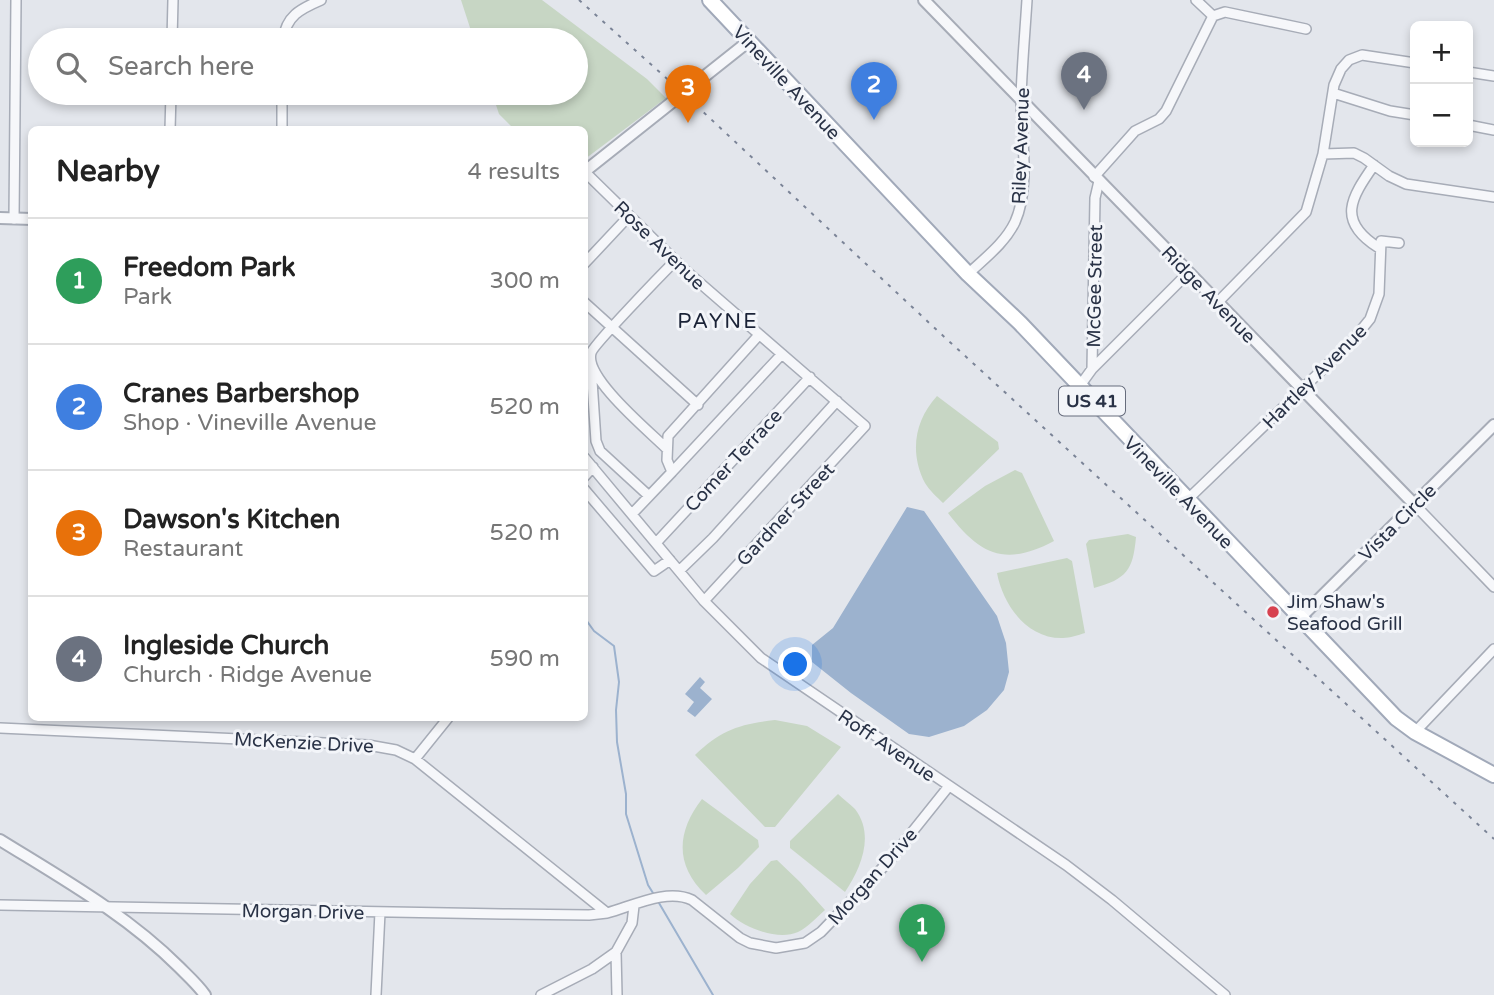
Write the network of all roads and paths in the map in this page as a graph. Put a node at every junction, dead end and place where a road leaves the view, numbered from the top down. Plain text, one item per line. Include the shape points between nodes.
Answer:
1 (16, 0) edge
2 (173, 0) edge
3 (321, 0) edge
4 (923, 0) edge
5 (1027, 0) edge
6 (1196, 0) edge
7 (713, 1) edge
8 (1213, 16) junction
9 (172, 28) edge
10 (285, 28) edge
11 (1306, 29) dead end
12 (749, 41) junction
13 (1410, 62) edge
14 (1473, 73) edge
15 (1494, 76) edge
16 (1333, 93) junction
17 (1021, 99) junction
18 (171, 105) edge
19 (282, 105) edge
20 (1410, 114) edge
21 (170, 126) edge
22 (282, 126) edge
23 (1473, 126) edge
24 (1494, 130) edge
25 (1323, 154) junction
26 (1374, 165) junction
27 (588, 170) edge
28 (588, 175) edge
29 (1096, 179) junction
30 (1494, 197) edge
31 (629, 216) junction
32 (0, 219) edge
33 (14, 219) junction
34 (28, 219) edge
35 (1399, 243) dead end
36 (1379, 248) junction
37 (588, 260) edge
38 (675, 261) junction
39 (1188, 273) junction
40 (968, 274) junction
41 (1218, 302) junction
42 (588, 306) edge
43 (613, 328) junction
44 (758, 336) junction
45 (782, 354) junction
46 (590, 357) junction
47 (1092, 369) junction
48 (810, 377) junction
49 (1079, 387) junction
50 (1303, 391) junction
51 (836, 401) junction
52 (698, 405) junction
53 (1494, 425) edge
54 (865, 426) joint
55 (667, 449) junction
56 (588, 461) edge
57 (593, 467) junction
58 (672, 472) junction
59 (588, 473) edge
60 (588, 494) edge
61 (649, 496) junction
62 (1187, 500) junction
63 (1414, 504) junction
64 (632, 514) junction
65 (656, 543) junction
66 (670, 560) junction
67 (679, 571) junction
68 (1494, 587) edge
69 (704, 601) junction
70 (1300, 618) junction
71 (1494, 649) edge
72 (446, 721) edge
73 (0, 728) edge
74 (1415, 732) junction
75 (415, 759) junction
76 (1493, 772) edge
77 (948, 786) junction
78 (0, 840) edge
79 (0, 905) edge
80 (634, 906) junction
81 (108, 907) junction
82 (380, 912) junction
83 (607, 913) junction
84 (616, 952) junction
85 (205, 995) edge
86 (376, 995) edge
87 (541, 995) edge
88 (617, 995) edge
89 (1225, 995) edge

1 - 33 street
2 - 9 street
3 - 10 street via 297,12
4 - 17 street, Ridge Avenue
5 - 17 street, Riley Avenue
6 - 8 street
7 - 12 main road, Vineville Avenue / US 41
8 - 11 street via 1225,12
8 - 29 street via 1166,111 1135,131
12 - 27 street
12 - 40 main road, Vineville Avenue / US 41
13 - 16 street via 1358,56 1341,69
14 - 15 street
16 - 20 street
16 - 25 street
17 - 29 street, Ridge Avenue
17 - 40 street, Riley Avenue via 1022,200 1016,220 1005,238
18 - 21 street
19 - 22 street
23 - 24 street
25 - 26 street via 1354,153
25 - 41 street via 1306,212
26 - 30 street via 1406,184
26 - 36 street via 1351,204 1360,233
28 - 31 street, Rose Avenue
29 - 39 street, Ridge Avenue
29 - 47 street, McGee Street
31 - 37 street
31 - 38 street, Rose Avenue
32 - 33 street
33 - 34 street
35 - 36 street via 1381,241
36 - 50 street, Hartley Avenue via 1379,294 1370,319
38 - 43 street
38 - 44 street, Rose Avenue
39 - 41 street, Ridge Avenue
39 - 47 street
40 - 49 main road, Vineville Avenue / US 41
41 - 50 street, Ridge Avenue
42 - 43 street
43 - 46 street
43 - 52 street
44 - 45 street, Rose Avenue
44 - 52 street
45 - 48 street, Rose Avenue
45 - 58 street
46 - 55 street via 606,390
46 - 61 street via 600,451
47 - 49 street, McGee Street
48 - 51 street, Rose Avenue
48 - 65 street, Comer Terrace
49 - 62 main road, Vineville Avenue / US 41
50 - 62 street, Hartley Avenue
50 - 63 street, Ridge Avenue
51 - 54 street, Rose Avenue
51 - 67 street
52 - 55 street via 668,436
53 - 63 street, Vista Circle
54 - 69 street, Gardner Street
55 - 58 street
56 - 57 street, Roff Avenue
57 - 59 street
57 - 64 street, Roff Avenue
58 - 61 street
60 - 66 street via 654,571
61 - 64 street
62 - 70 main road, Vineville Avenue / US 41
63 - 68 street, Ridge Avenue
63 - 70 street, Vista Circle
64 - 65 street, Roff Avenue
65 - 66 street, Roff Avenue
66 - 67 street, Roff Avenue
67 - 69 street, Roff Avenue
69 - 77 street, Roff Avenue via 773,667
70 - 74 main road, Vineville Avenue / US 41
71 - 74 street
72 - 75 street
73 - 75 street, McKenzie Drive via 368,745
74 - 76 main road, Vineville Avenue / US 41
75 - 83 street, McKenzie Drive
77 - 80 street, Morgan Drive via 889,861 821,933 805,943 776,948 750,943 685,897 668,895
77 - 89 street, Roff Avenue via 1066,865
78 - 81 street
79 - 81 street, Morgan Drive
80 - 83 street
80 - 84 street via 632,923
81 - 82 street, Morgan Drive
81 - 85 street via 160,948
82 - 83 street, Morgan Drive
82 - 86 street
84 - 87 street
84 - 88 street

